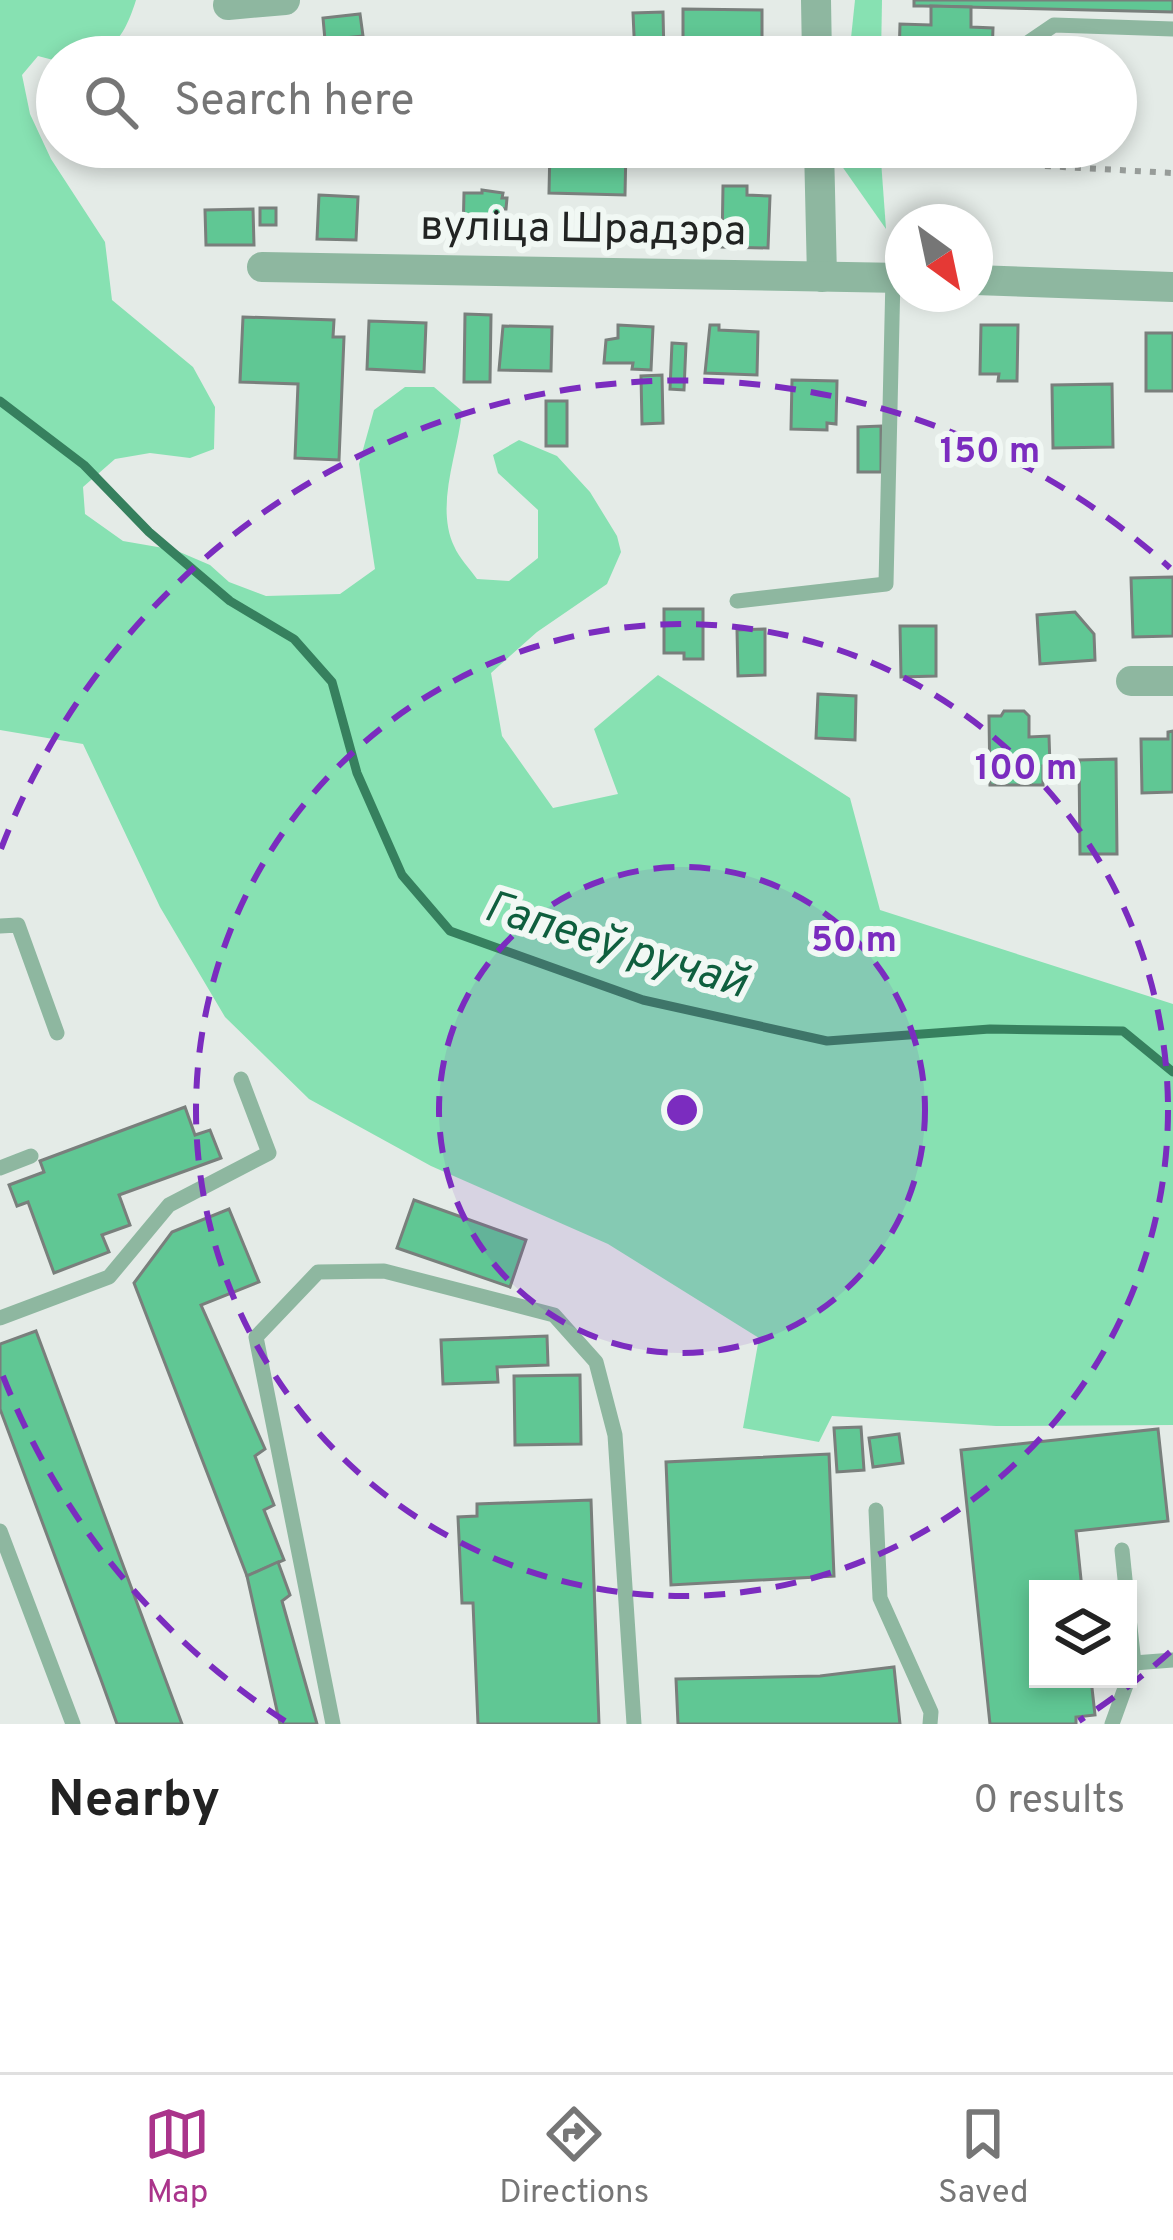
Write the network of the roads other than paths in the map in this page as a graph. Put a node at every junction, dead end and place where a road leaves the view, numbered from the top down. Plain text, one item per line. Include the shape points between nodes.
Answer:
1 (285, 0) edge
2 (816, 0) edge
3 (228, 5) dead end
4 (1173, 29) edge
5 (817, 36) edge
6 (1038, 36) edge
7 (819, 168) edge
8 (262, 267) dead end
9 (822, 277) junction
10 (885, 277) edge
11 (993, 281) edge
12 (1173, 287) edge
13 (897, 312) edge
14 (737, 601) dead end
15 (1173, 680) edge
16 (1131, 681) dead end
17 (0, 926) edge
18 (57, 1034) dead end
19 (241, 1079) dead end
20 (31, 1156) dead end
21 (0, 1168) edge
22 (0, 1318) edge
23 (876, 1510) dead end
24 (0, 1534) edge
25 (1122, 1550) dead end
26 (1125, 1580) edge
27 (1173, 1660) edge
28 (1137, 1663) edge
29 (1125, 1688) edge
30 (73, 1724) edge
31 (333, 1724) edge
32 (634, 1724) edge
33 (930, 1724) edge
34 (1112, 1724) edge

1 - 3 street
2 - 5 street
4 - 6 lane via 1054,26
7 - 9 street
8 - 9 street, вуліца Шрадэра
9 - 10 street, вуліца Шрадэра
11 - 12 street
13 - 14 lane via 886,584
15 - 16 street
17 - 18 lane via 18,926
19 - 22 lane via 269,1153 170,1205 109,1276
20 - 21 lane
23 - 33 lane via 880,1598
24 - 30 lane
25 - 26 lane
27 - 28 lane
29 - 34 lane
31 - 32 lane via 256,1337 318,1272 385,1271 554,1315 596,1362 615,1435

